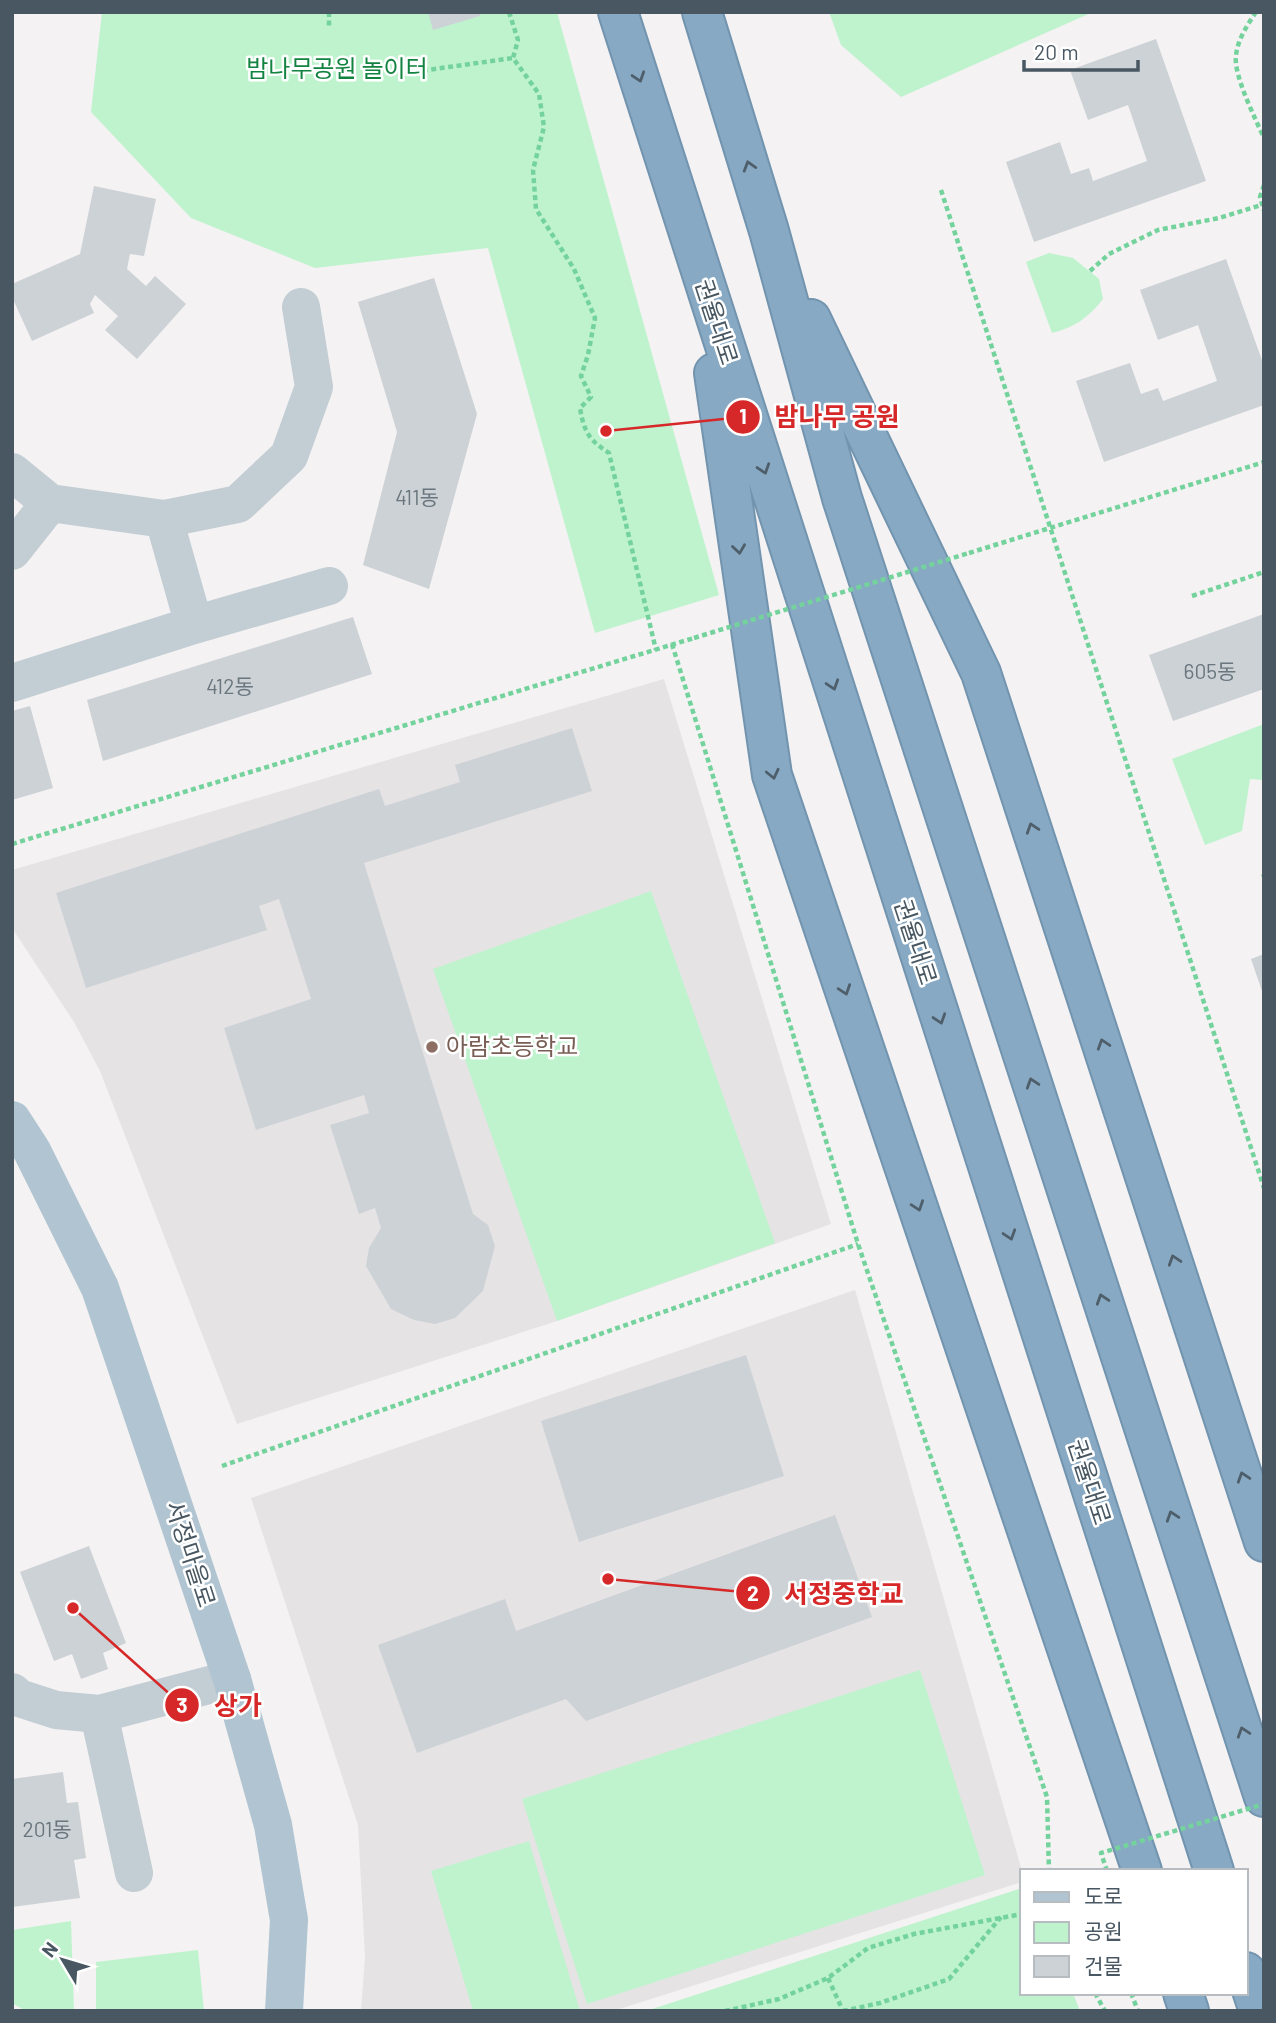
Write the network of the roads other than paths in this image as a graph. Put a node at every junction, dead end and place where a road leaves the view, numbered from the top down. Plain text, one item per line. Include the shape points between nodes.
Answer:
1 (618, 12) edge
2 (702, 12) edge
3 (769, 231) junction
4 (698, 264) junction
5 (301, 307) dead end
6 (12, 472) edge
7 (50, 503) junction
8 (164, 519) junction
9 (12, 551) edge
10 (329, 586) dead end
11 (194, 625) junction
12 (12, 683) edge
13 (12, 1120) edge
14 (1264, 1542) edge
15 (232, 1679) junction
16 (12, 1692) edge
17 (99, 1714) junction
18 (1264, 1797) edge
19 (1141, 1869) edge
20 (1213, 1869) edge
21 (134, 1873) dead end
22 (1248, 1978) edge
23 (284, 2011) edge
24 (1259, 2011) edge

1 -> 4 highway, 권율대로
3 -> 2 highway
14 -> 3 highway via 981,673
18 -> 3 highway via 842,498
4 -> 19 highway via 772,775
4 -> 20 highway, 권율대로
5 - 8 lane via 314,387 289,456 238,504
6 - 7 lane
7 - 8 lane
7 - 9 lane
8 - 11 lane
10 - 11 lane
11 - 12 lane
13 - 15 main road, 서정마을로 via 100,1288
15 - 17 lane
15 - 23 main road, 서정마을로 via 273,1825 289,1920
16 - 17 lane via 56,1710
17 - 21 lane
22 - 24 highway

